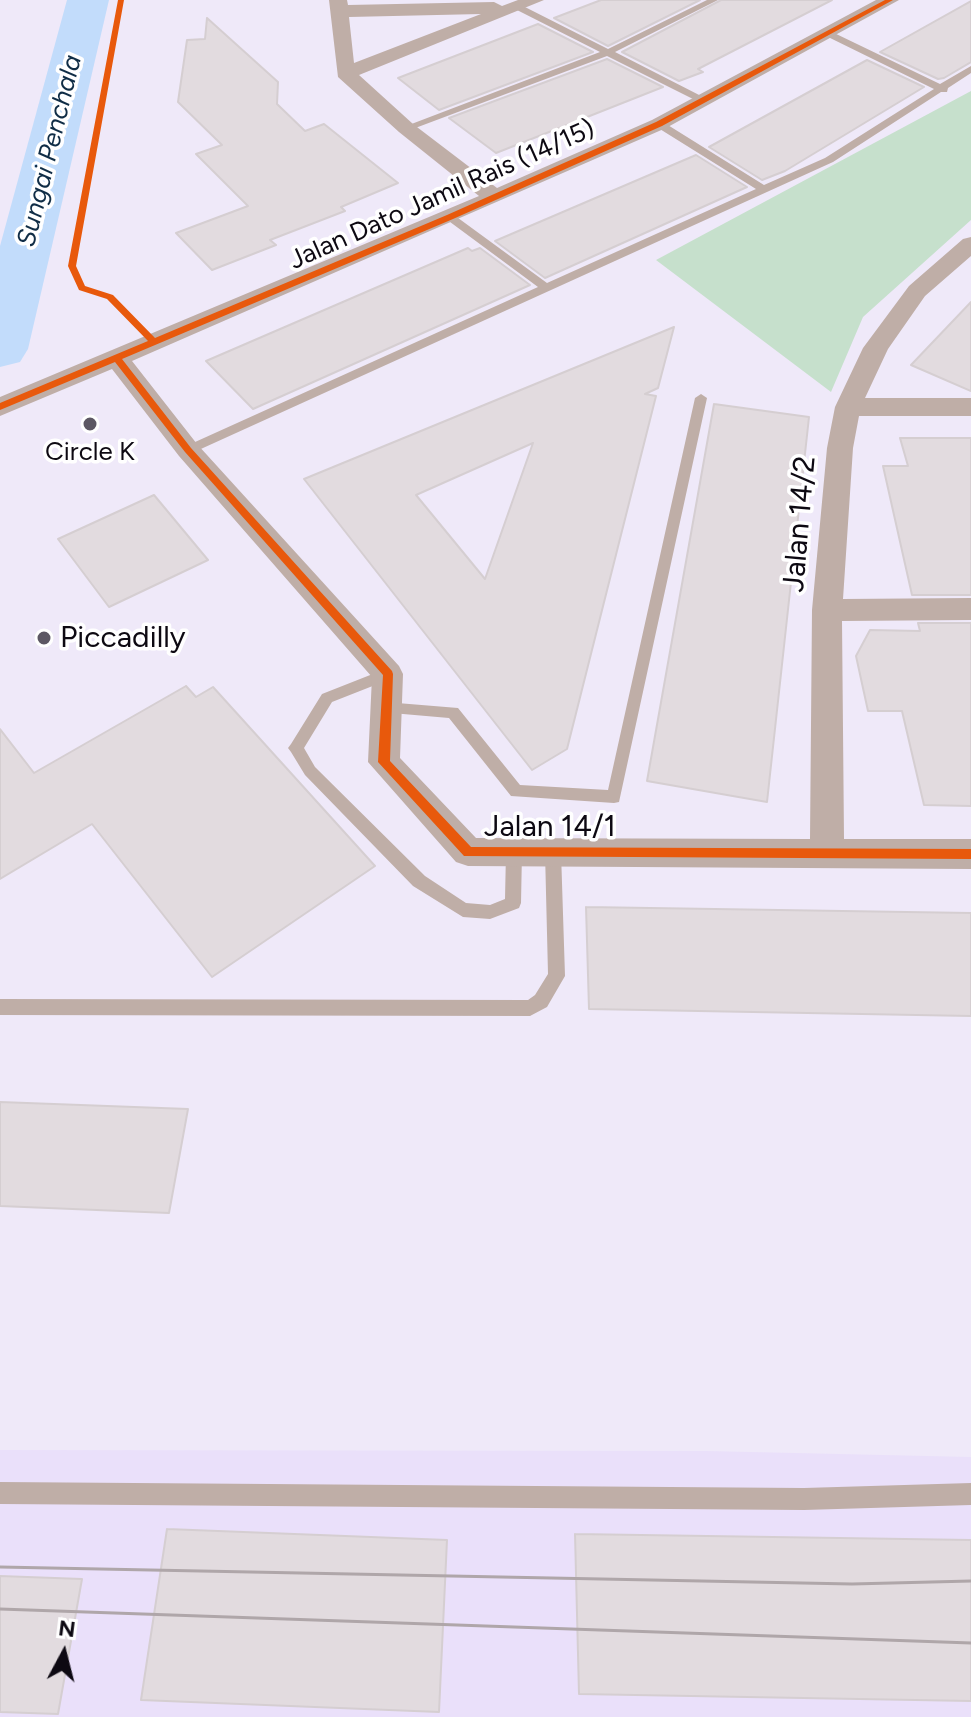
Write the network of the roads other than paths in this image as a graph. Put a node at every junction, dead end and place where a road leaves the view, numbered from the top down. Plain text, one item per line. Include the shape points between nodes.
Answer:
1 (714, 0) edge
2 (890, 0) edge
3 (527, 4) edge
4 (338, 5) edge
5 (827, 33) junction
6 (606, 53) junction
7 (971, 69) edge
8 (345, 73) junction
9 (944, 90) junction
10 (702, 100) junction
11 (659, 124) junction
12 (406, 128) junction
13 (763, 189) junction
14 (495, 197) junction
15 (450, 217) junction
16 (971, 244) edge
17 (547, 288) junction
18 (117, 358) junction
19 (701, 398) dead end
20 (0, 407) edge
21 (848, 407) junction
22 (971, 407) edge
23 (188, 450) junction
24 (971, 609) edge
25 (827, 610) junction
26 (388, 674) junction
27 (385, 708) junction
28 (514, 852) junction
29 (553, 852) junction
30 (827, 854) junction
31 (971, 854) edge
32 (0, 1007) edge
33 (0, 1493) edge
34 (971, 1494) edge

1 - 6 lane
2 - 5 street, Jalan Dato Jamil Rais (14/15)
3 - 4 street
3 - 6 lane
3 - 8 street
4 - 8 street
5 - 9 lane
5 - 10 street, Jalan Dato Jamil Rais (14/15)
6 - 10 lane
6 - 12 lane
7 - 9 lane
8 - 12 street
9 - 13 lane via 829,160
10 - 11 street, Jalan Dato Jamil Rais (14/15)
11 - 13 lane
11 - 14 street, Jalan Dato Jamil Rais (14/15)
12 - 14 street
13 - 17 lane
14 - 15 street, Jalan Dato Jamil Rais (14/15)
15 - 17 lane
15 - 18 street, Jalan Dato Jamil Rais (14/15)
16 - 21 street, Jalan 14/2 via 917,291 876,348
17 - 23 lane
18 - 20 street, Jalan Dato Jamil Rais (14/15)
18 - 23 street
19 - 27 lane via 614,797 516,791 453,712
21 - 22 street
21 - 25 street, Jalan 14/2
23 - 26 street
24 - 25 street
25 - 30 street, Jalan 14/2
26 - 27 street, Jalan 14/1
26 - 28 lane via 327,698 296,748 310,771 419,881 463,910 490,912 513,903
27 - 28 street, Jalan 14/1 via 384,762 468,852
28 - 29 street, Jalan 14/1
29 - 30 street, Jalan 14/1
29 - 32 lane via 557,976 530,1008
30 - 31 street, Jalan 14/1
33 - 34 lane via 804,1499

